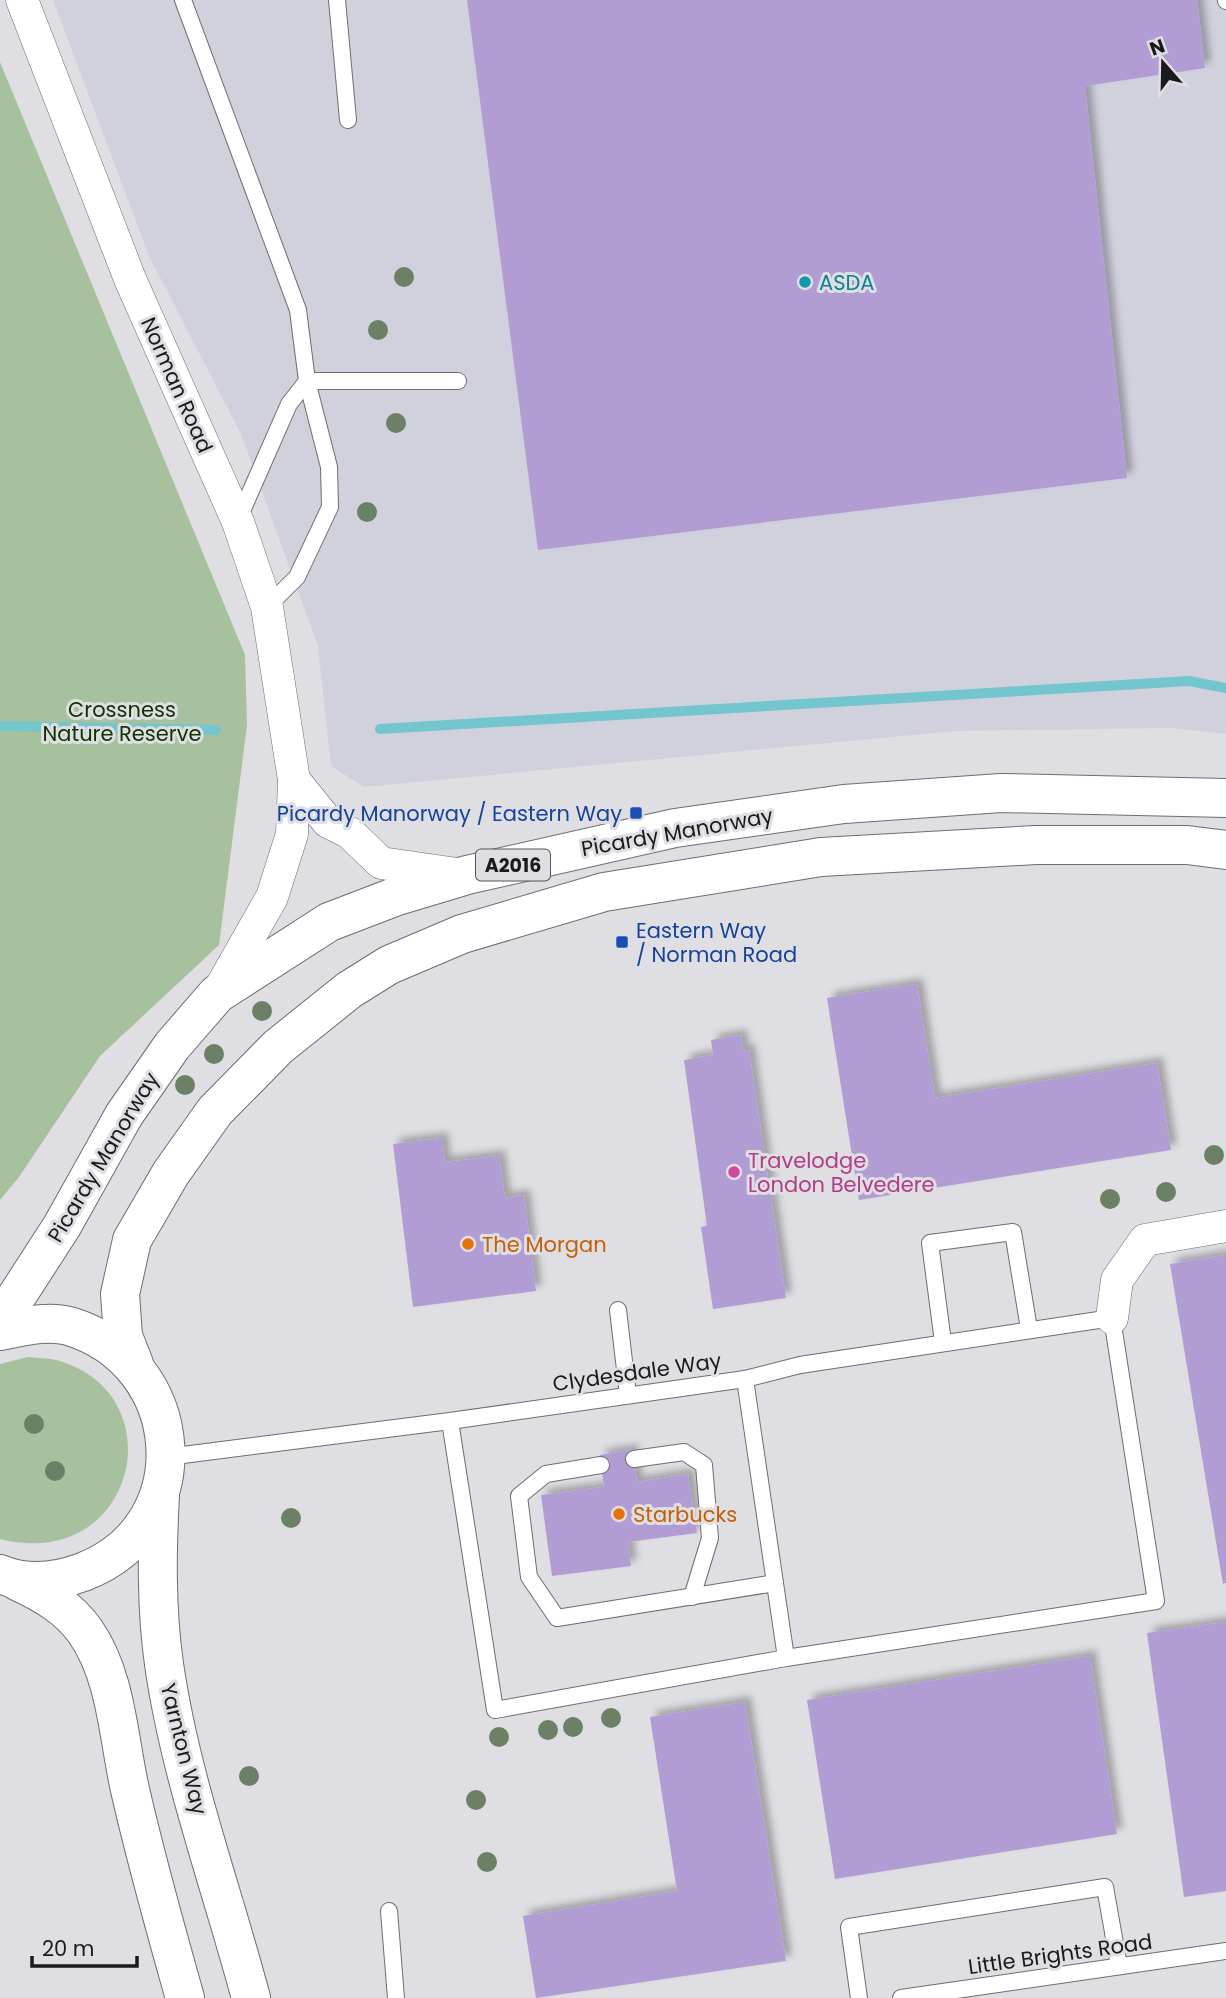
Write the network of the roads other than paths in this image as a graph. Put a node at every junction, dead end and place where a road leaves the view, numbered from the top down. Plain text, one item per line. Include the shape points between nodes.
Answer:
1 (22, 0) edge
2 (183, 0) edge
3 (337, 0) edge
4 (348, 120) dead end
5 (458, 381) dead end
6 (307, 382) junction
7 (237, 522) junction
8 (267, 607) junction
9 (290, 755) junction
10 (1226, 798) edge
11 (1226, 850) edge
12 (467, 875) junction
13 (217, 994) junction
14 (1226, 1226) edge
15 (618, 1310) dead end
16 (1112, 1318) junction
17 (0, 1322) edge
18 (1029, 1329) junction
19 (0, 1331) edge
20 (943, 1342) junction
21 (134, 1364) junction
22 (745, 1379) junction
23 (628, 1395) junction
24 (450, 1422) junction
25 (167, 1457) junction
26 (634, 1459) dead end
27 (601, 1465) dead end
28 (160, 1494) junction
29 (9, 1577) edge
30 (775, 1583) junction
31 (692, 1597) junction
32 (786, 1658) junction
33 (389, 1911) dead end
34 (1226, 1951) edge
35 (1119, 1966) junction
36 (185, 1998) edge
37 (251, 1998) edge
38 (396, 1998) edge
39 (859, 1998) edge
40 (901, 1998) edge

1 - 7 street, Norman Road via 130,279
2 - 6 lane via 298,310
3 - 4 lane
5 - 6 lane
6 - 7 lane via 284,414
6 - 8 lane via 329,467 330,507 297,577
7 - 8 street, Norman Road
8 - 9 street, Norman Road
9 - 12 street, Norman Road via 328,822 350,834 381,863
9 - 13 street, Norman Road via 292,834 280,875
10 - 12 main road, Picardy Manorway / A2016 via 1001,793 844,804 675,828
11 - 21 main road, A2016 via 1187,845 1036,845 821,857 604,892 462,934 401,959 349,990 278,1047 215,1111 171,1173 132,1240 120,1294 123,1336
12 - 13 main road, Picardy Manorway / A2016 via 329,922
13 - 17 main road, Picardy Manorway / A2016 via 172,1046 124,1115 62,1226
14 - 16 street via 1145,1240 1117,1280
15 - 23 lane
16 - 18 lane, Clydesdale Way
16 - 32 lane via 1156,1601
18 - 20 lane, Clydesdale Way
18 - 20 lane via 1013,1232 930,1243
19 - 21 main road via 36,1324 67,1326 107,1342
20 - 22 lane, Clydesdale Way via 800,1365
21 - 25 main road via 162,1418
22 - 23 lane, Clydesdale Way
22 - 30 lane
23 - 24 lane, Clydesdale Way
24 - 25 lane, Clydesdale Way
24 - 32 lane via 495,1710
25 - 28 main road
26 - 31 lane via 684,1452 704,1465 710,1538
27 - 31 lane via 546,1474 519,1496 528,1577 557,1618
28 - 29 main road via 138,1534 104,1564 62,1580
28 - 37 main road, Yarnton Way via 157,1598 164,1666
29 - 36 main road via 65,1609 101,1658 147,1861
30 - 31 lane
30 - 32 lane
33 - 38 lane
34 - 35 lane, Little Brights Road
35 - 39 lane via 1105,1886 849,1927
35 - 40 lane, Little Brights Road

